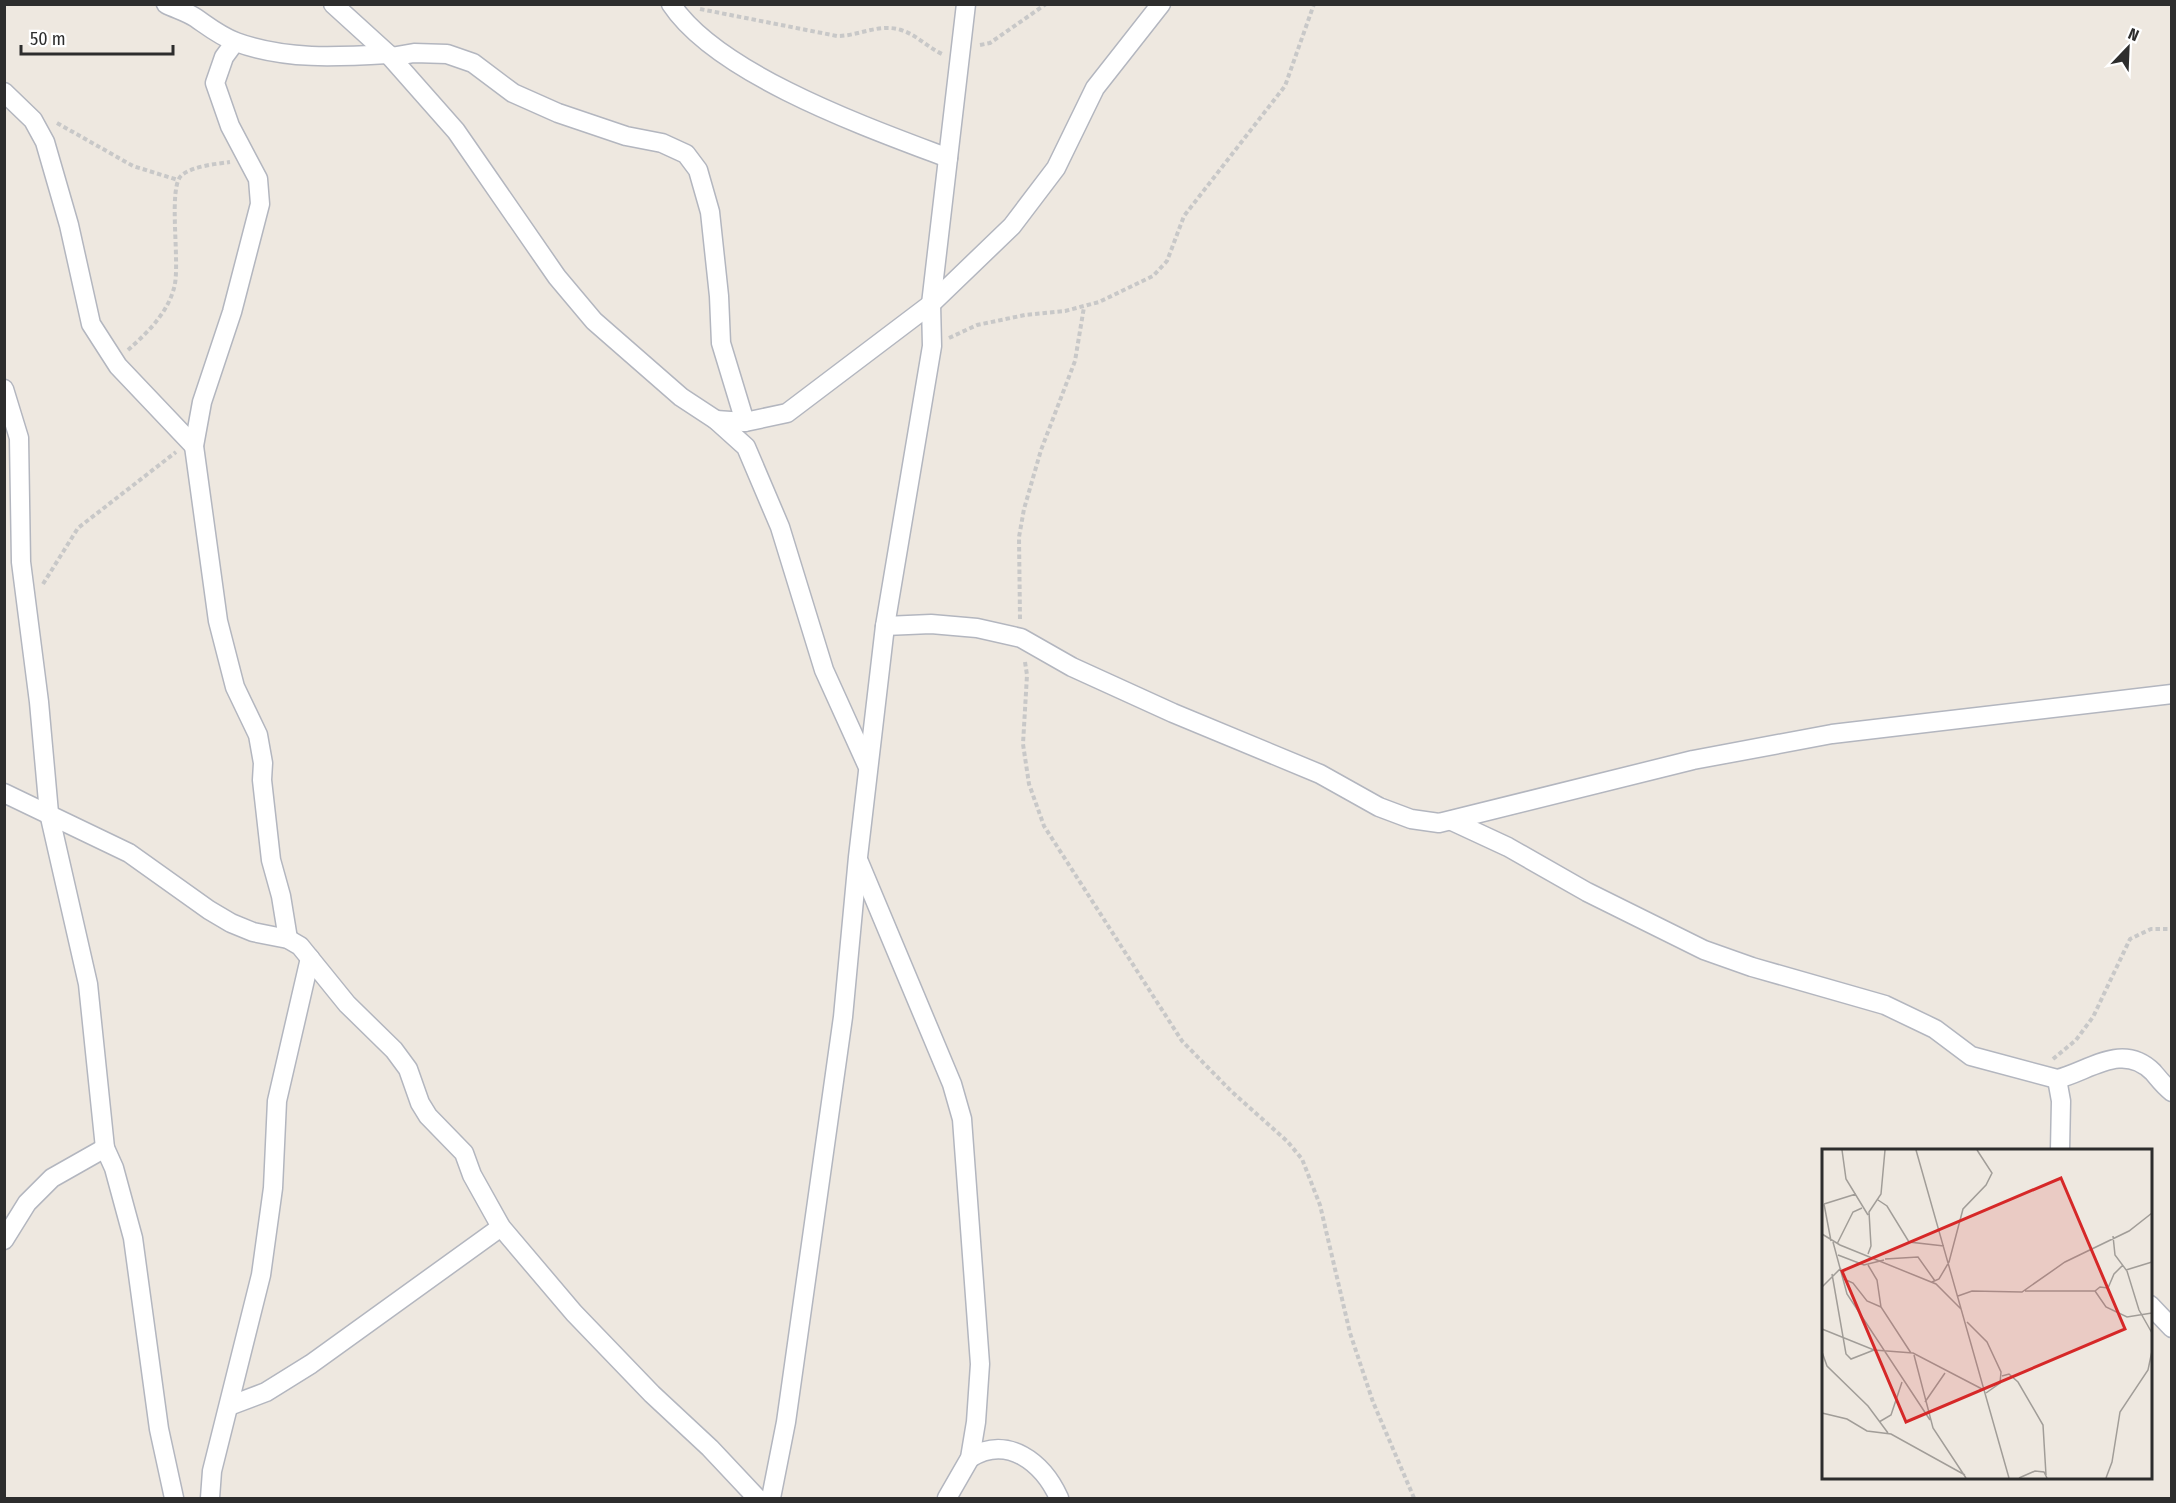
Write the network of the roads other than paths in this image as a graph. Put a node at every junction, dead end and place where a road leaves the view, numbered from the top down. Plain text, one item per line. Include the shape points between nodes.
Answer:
1 (166, 4) edge
2 (333, 4) edge
3 (671, 4) edge
4 (966, 4) edge
5 (1161, 4) edge
6 (235, 42) junction
7 (390, 56) junction
8 (4, 92) edge
9 (948, 158) junction
10 (931, 304) junction
11 (4, 389) edge
12 (716, 420) junction
13 (745, 422) junction
14 (192, 443) junction
15 (885, 626) junction
16 (2172, 694) edge
17 (868, 766) junction
18 (4, 793) edge
19 (50, 813) junction
20 (1452, 821) junction
21 (858, 857) junction
22 (288, 939) junction
23 (310, 958) junction
24 (2056, 1079) junction
25 (2172, 1092) edge
26 (105, 1148) junction
27 (2060, 1149) edge
28 (501, 1227) junction
29 (4, 1240) edge
30 (2152, 1306) edge
31 (2172, 1328) edge
32 (229, 1406) junction
33 (970, 1458) junction
34 (174, 1498) edge
35 (210, 1498) edge
36 (757, 1498) edge
37 (771, 1498) edge
38 (947, 1498) edge
39 (1059, 1498) edge

1 - 6 street
2 - 7 street
3 - 9 street via 683,23 707,43 785,89 867,127
4 - 9 street
5 - 10 street via 1095,88 1050,176 1012,226
6 - 7 street via 305,57
6 - 14 street via 224,57 215,84 223,110 258,179 260,204
7 - 12 street via 456,131 556,277 594,321 681,397
7 - 13 street via 447,54 472,63 513,93 558,113 626,136 662,143 686,154 698,170 710,212 721,343
8 - 14 street via 33,120 45,142 91,324 118,366
9 - 10 street
10 - 13 street via 787,413
10 - 15 street via 932,346
11 - 19 street via 19,438 19,525
12 - 13 street
12 - 17 street via 746,447 780,527 824,670
14 - 22 street via 218,621 235,687 258,735 271,860
15 - 17 street
15 - 20 street via 977,628 1021,638 1072,667 1173,713 1320,774 1379,807 1411,819 1439,824
16 - 20 street via 1832,734 1693,760
17 - 21 street
18 - 19 street
19 - 22 street via 129,853 231,923
19 - 26 street via 88,984
20 - 24 street via 1704,950 1885,1005 1935,1029 1971,1056
21 - 33 street via 952,1084 962,1119 980,1364
21 - 37 street via 843,1017 786,1422
22 - 23 street
23 - 28 street via 408,1069 420,1103 464,1153
23 - 32 street via 277,1101 267,1242 254,1312
24 - 25 street via 2115,1058 2152,1070
24 - 27 street via 2061,1101
26 - 29 street via 52,1178 27,1203
26 - 34 street via 133,1238 159,1429
28 - 32 street via 311,1364 266,1392
28 - 36 street via 574,1313
30 - 31 street
32 - 35 street via 212,1471
33 - 38 street
33 - 39 street via 994,1448 1026,1456

